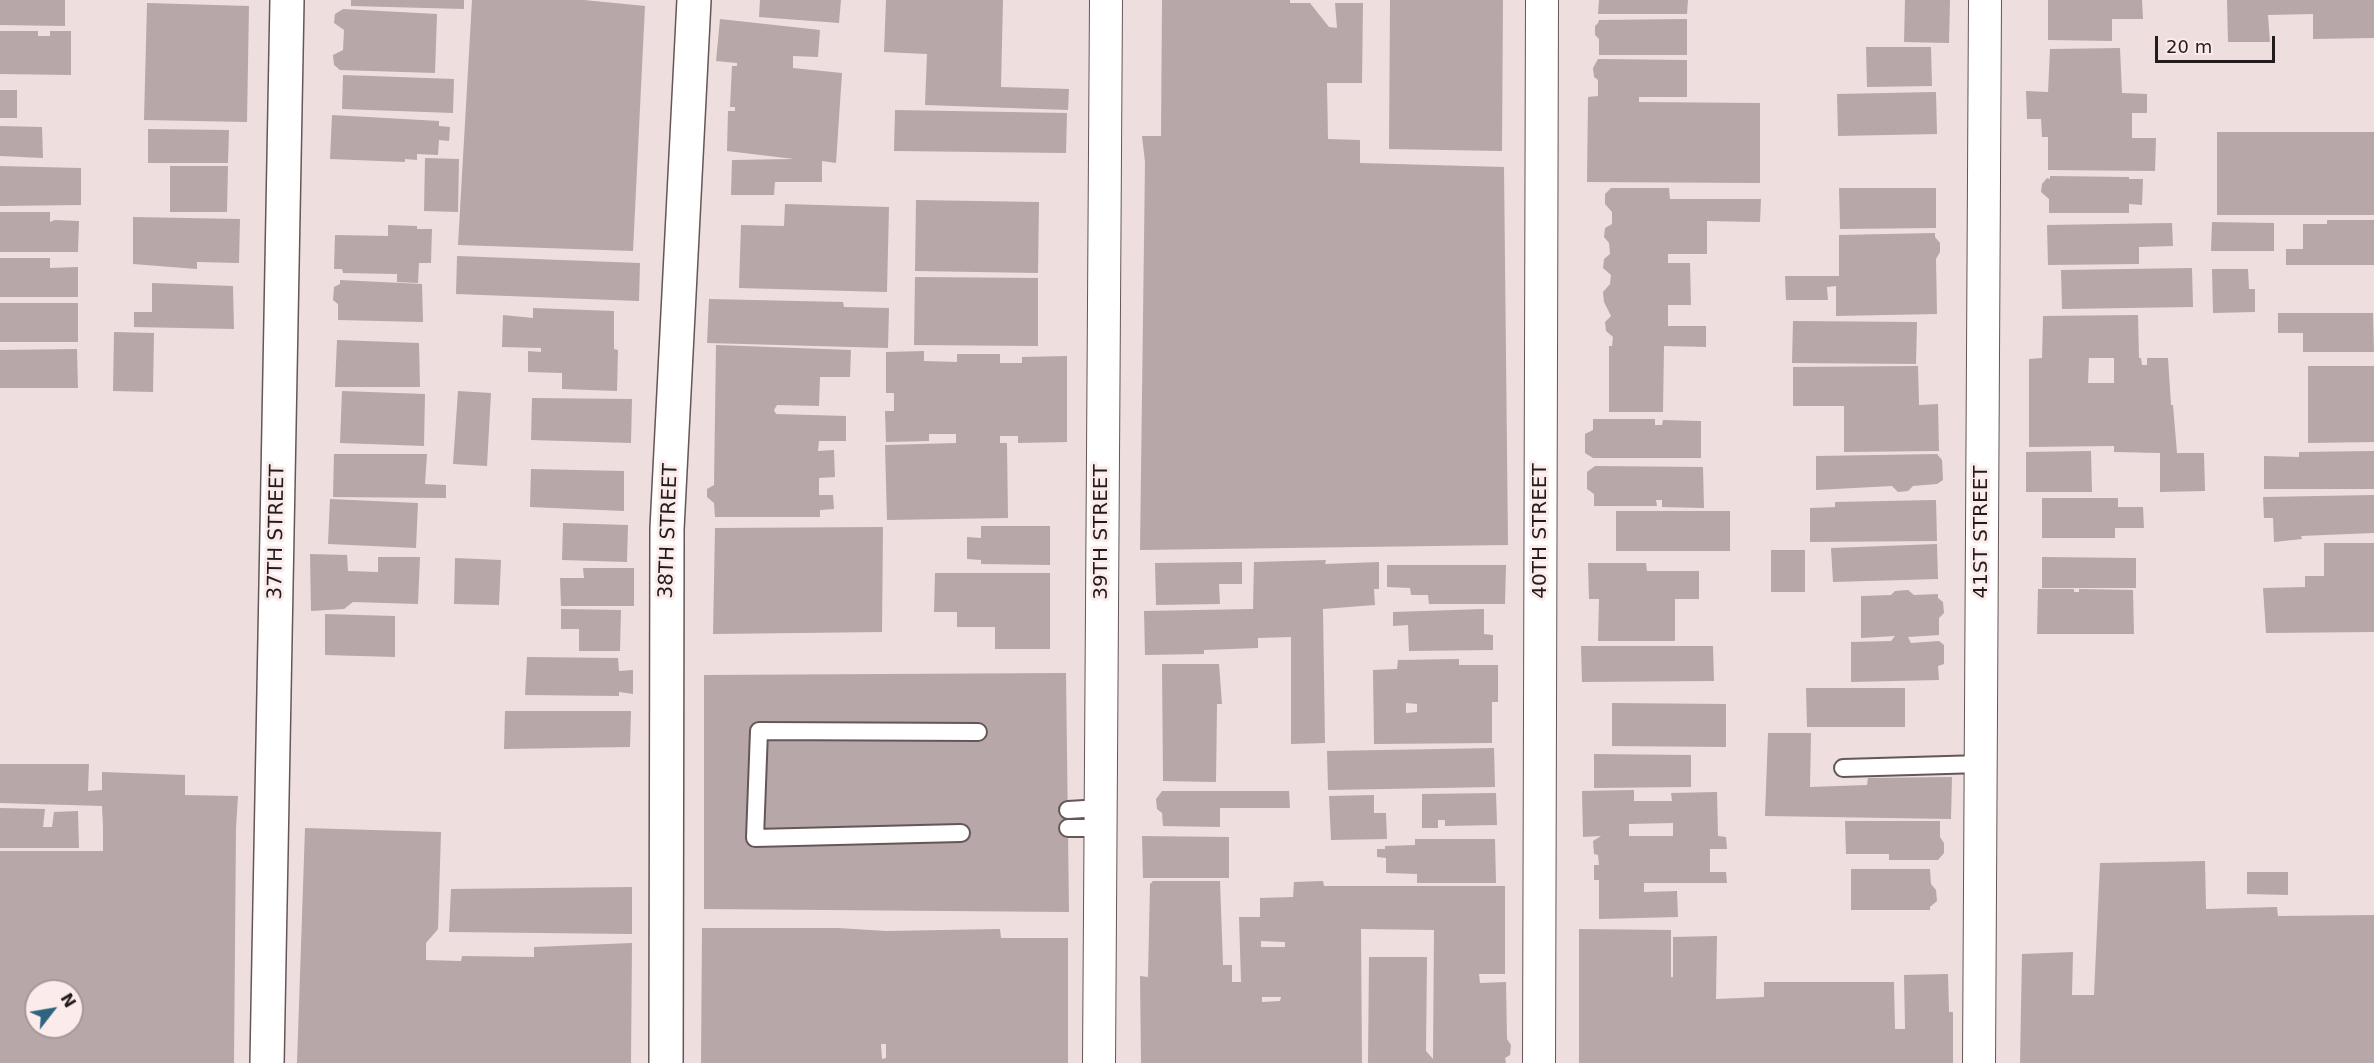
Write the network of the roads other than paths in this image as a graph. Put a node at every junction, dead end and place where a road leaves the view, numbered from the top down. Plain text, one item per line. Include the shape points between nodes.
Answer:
1 (288, 0) edge
2 (694, 0) edge
3 (1106, 0) edge
4 (1542, 0) edge
5 (1985, 0) edge
6 (978, 732) dead end
7 (1981, 765) junction
8 (1844, 768) dead end
9 (1068, 810) dead end
10 (1100, 818) junction
11 (1068, 828) dead end
12 (961, 833) dead end
13 (267, 1063) edge
14 (666, 1063) edge
15 (1099, 1063) edge
16 (1539, 1063) edge
17 (1979, 1063) edge

1 - 13 street, 37TH STREET
2 - 14 street, 38TH STREET via 667,529
3 - 10 street, 39TH STREET
4 - 16 street, 40TH STREET
5 - 7 street, 41ST STREET
6 - 12 lane via 759,731 755,838
7 - 8 lane
7 - 17 street, 41ST STREET
9 - 10 lane
10 - 11 lane
10 - 15 street, 39TH STREET

